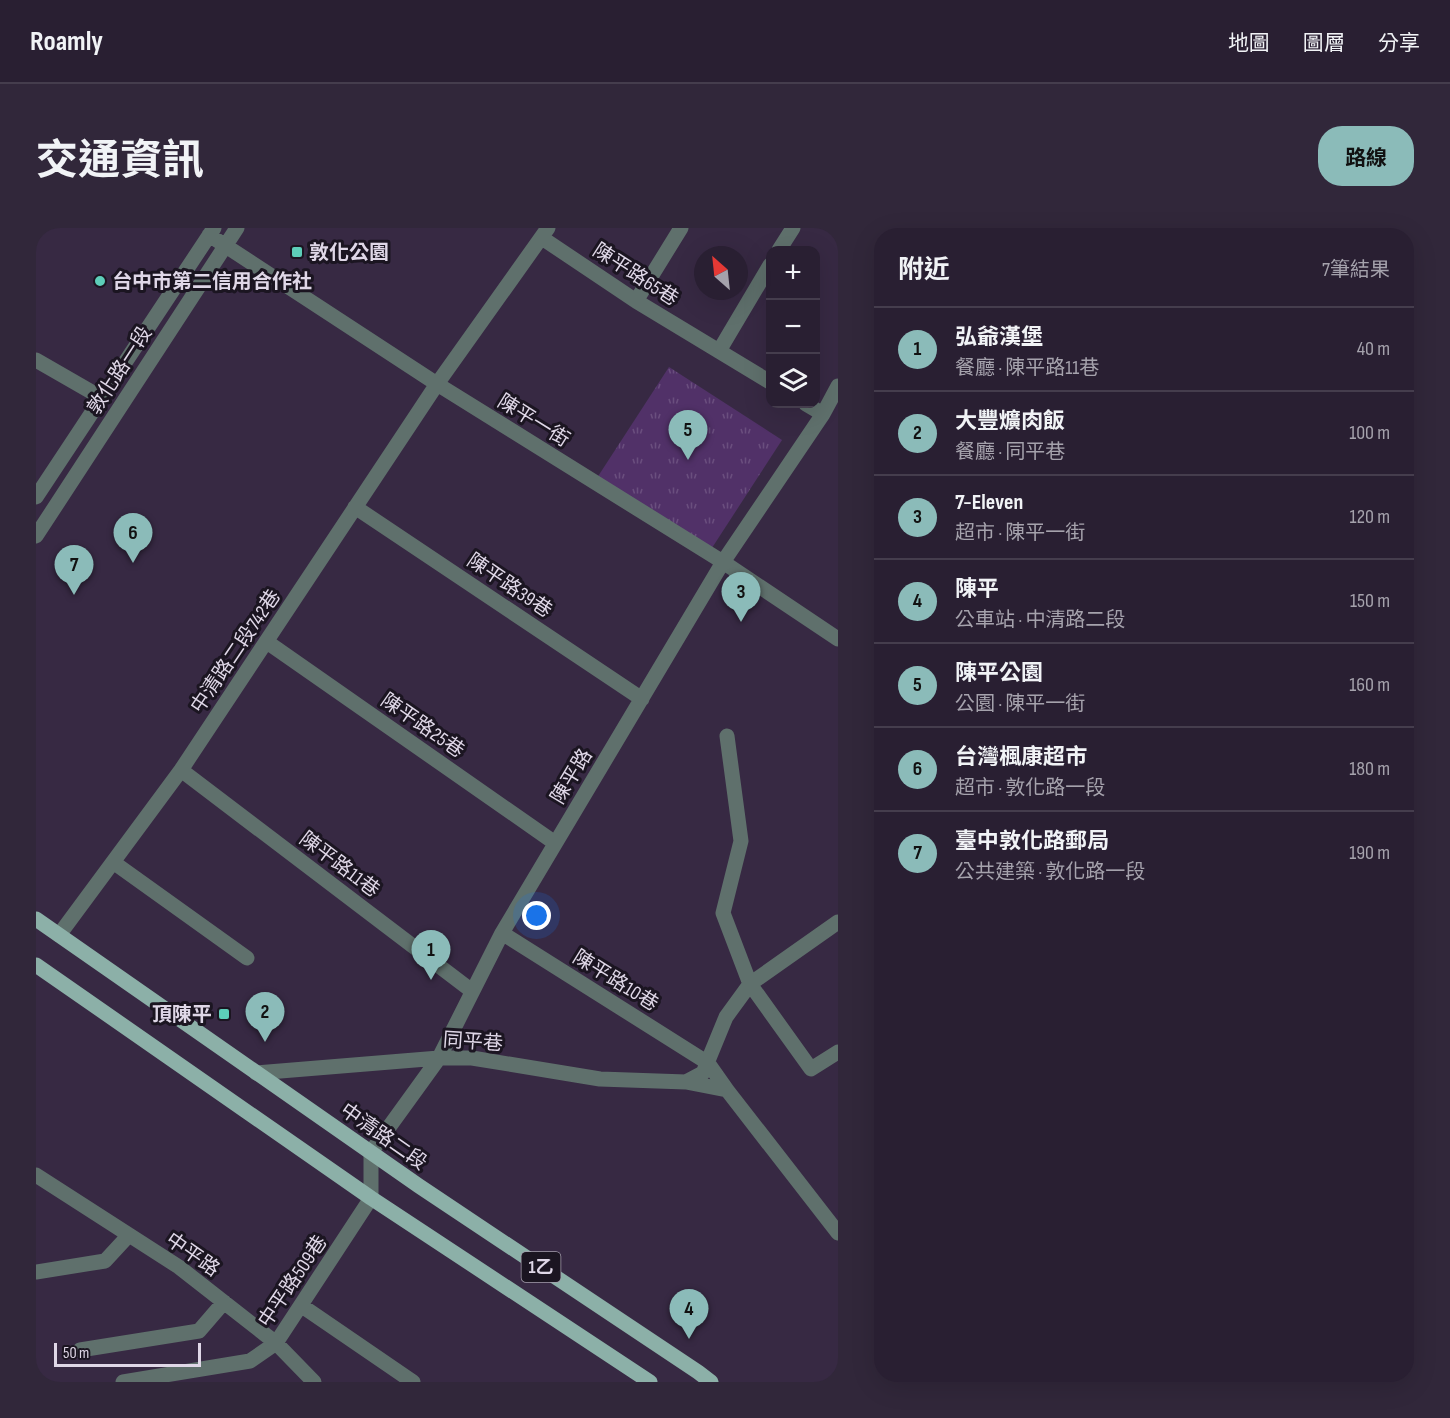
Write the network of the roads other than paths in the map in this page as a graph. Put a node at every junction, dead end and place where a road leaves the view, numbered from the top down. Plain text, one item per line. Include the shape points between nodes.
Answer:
1 (237, 228) edge
2 (681, 228) edge
3 (792, 228) edge
4 (212, 232) edge
5 (545, 233) edge
6 (225, 246) junction
7 (781, 246) edge
8 (766, 273) edge
9 (636, 301) junction
10 (719, 351) junction
11 (36, 360) edge
12 (766, 379) edge
13 (437, 384) junction
14 (838, 386) edge
15 (102, 398) junction
16 (813, 408) edge
17 (823, 414) junction
18 (36, 497) edge
19 (355, 507) junction
20 (36, 536) edge
21 (723, 562) junction
22 (838, 639) edge
23 (267, 642) junction
24 (642, 699) junction
25 (727, 736) dead end
26 (182, 770) junction
27 (555, 843) junction
28 (113, 862) junction
29 (36, 919) edge
30 (838, 922) edge
31 (502, 933) junction
32 (59, 935) junction
33 (247, 958) dead end
34 (36, 965) edge
35 (750, 984) junction
36 (472, 992) junction
37 (838, 1052) edge
38 (439, 1058) junction
39 (708, 1063) junction
40 (256, 1073) junction
41 (686, 1082) junction
42 (727, 1090) junction
43 (371, 1152) junction
44 (36, 1175) edge
45 (371, 1198) junction
46 (832, 1214) edge
47 (838, 1233) edge
48 (129, 1235) junction
49 (36, 1272) edge
50 (224, 1302) junction
51 (302, 1306) junction
52 (276, 1343) junction
53 (80, 1350) dead end
54 (123, 1382) edge
55 (314, 1382) edge
56 (413, 1382) edge
57 (650, 1382) edge
58 (711, 1382) edge

1 - 6 street, 敦化路一段
2 - 9 street
3 - 7 street
4 - 6 street, 陳平一街
4 - 15 street, 敦化路一段
5 - 9 street, 陳平路65巷
5 - 13 street, 陳平路65巷
6 - 13 street, 陳平一街
6 - 20 street, 敦化路一段
8 - 10 street
9 - 10 street, 陳平路65巷
10 - 12 street, 陳平路65巷
11 - 15 street
13 - 19 street, 中清路二段742巷
13 - 21 street, 陳平一街
14 - 17 street, 陳平路
15 - 18 street, 敦化路一段
16 - 17 street
17 - 21 street, 陳平路
19 - 23 street, 中清路二段742巷
19 - 24 street, 陳平路39巷
21 - 22 street, 陳平一街
21 - 24 street, 陳平路
23 - 26 street, 中清路二段742巷
23 - 27 street, 陳平路25巷
24 - 27 street, 陳平路
25 - 35 street via 741,841 723,913
26 - 28 street, 中清路二段742巷
26 - 36 street, 陳平路11巷
27 - 31 street, 陳平路
28 - 32 street, 中清路二段742巷
28 - 33 street
29 - 32 main road, 中清路二段 / 1乙
30 - 35 street
31 - 36 street, 陳平路
31 - 39 street, 陳平路10巷
32 - 40 main road, 中清路二段 / 1乙
34 - 45 main road, 1乙
35 - 37 street via 811,1069
35 - 39 street via 726,1017
36 - 38 street, 陳平路
38 - 40 street, 同平巷
38 - 41 street, 同平巷 via 472,1058 600,1080
38 - 43 street, 陳平路
39 - 41 street via 703,1072
39 - 42 street
40 - 43 main road, 中清路二段 / 1乙
41 - 42 street, 同平巷
42 - 46 street
43 - 45 street
43 - 58 main road, 中清路二段 / 1乙
44 - 48 street, 中平路
45 - 51 street, 中平路509巷
45 - 57 main road, 1乙
46 - 47 street
48 - 49 street via 105,1261
48 - 50 street, 中平路
50 - 52 street, 中平路
50 - 53 street via 199,1331
51 - 52 street, 中平路509巷
51 - 56 street
52 - 54 street, 中平路509巷 via 250,1361
52 - 55 street, 中平路

